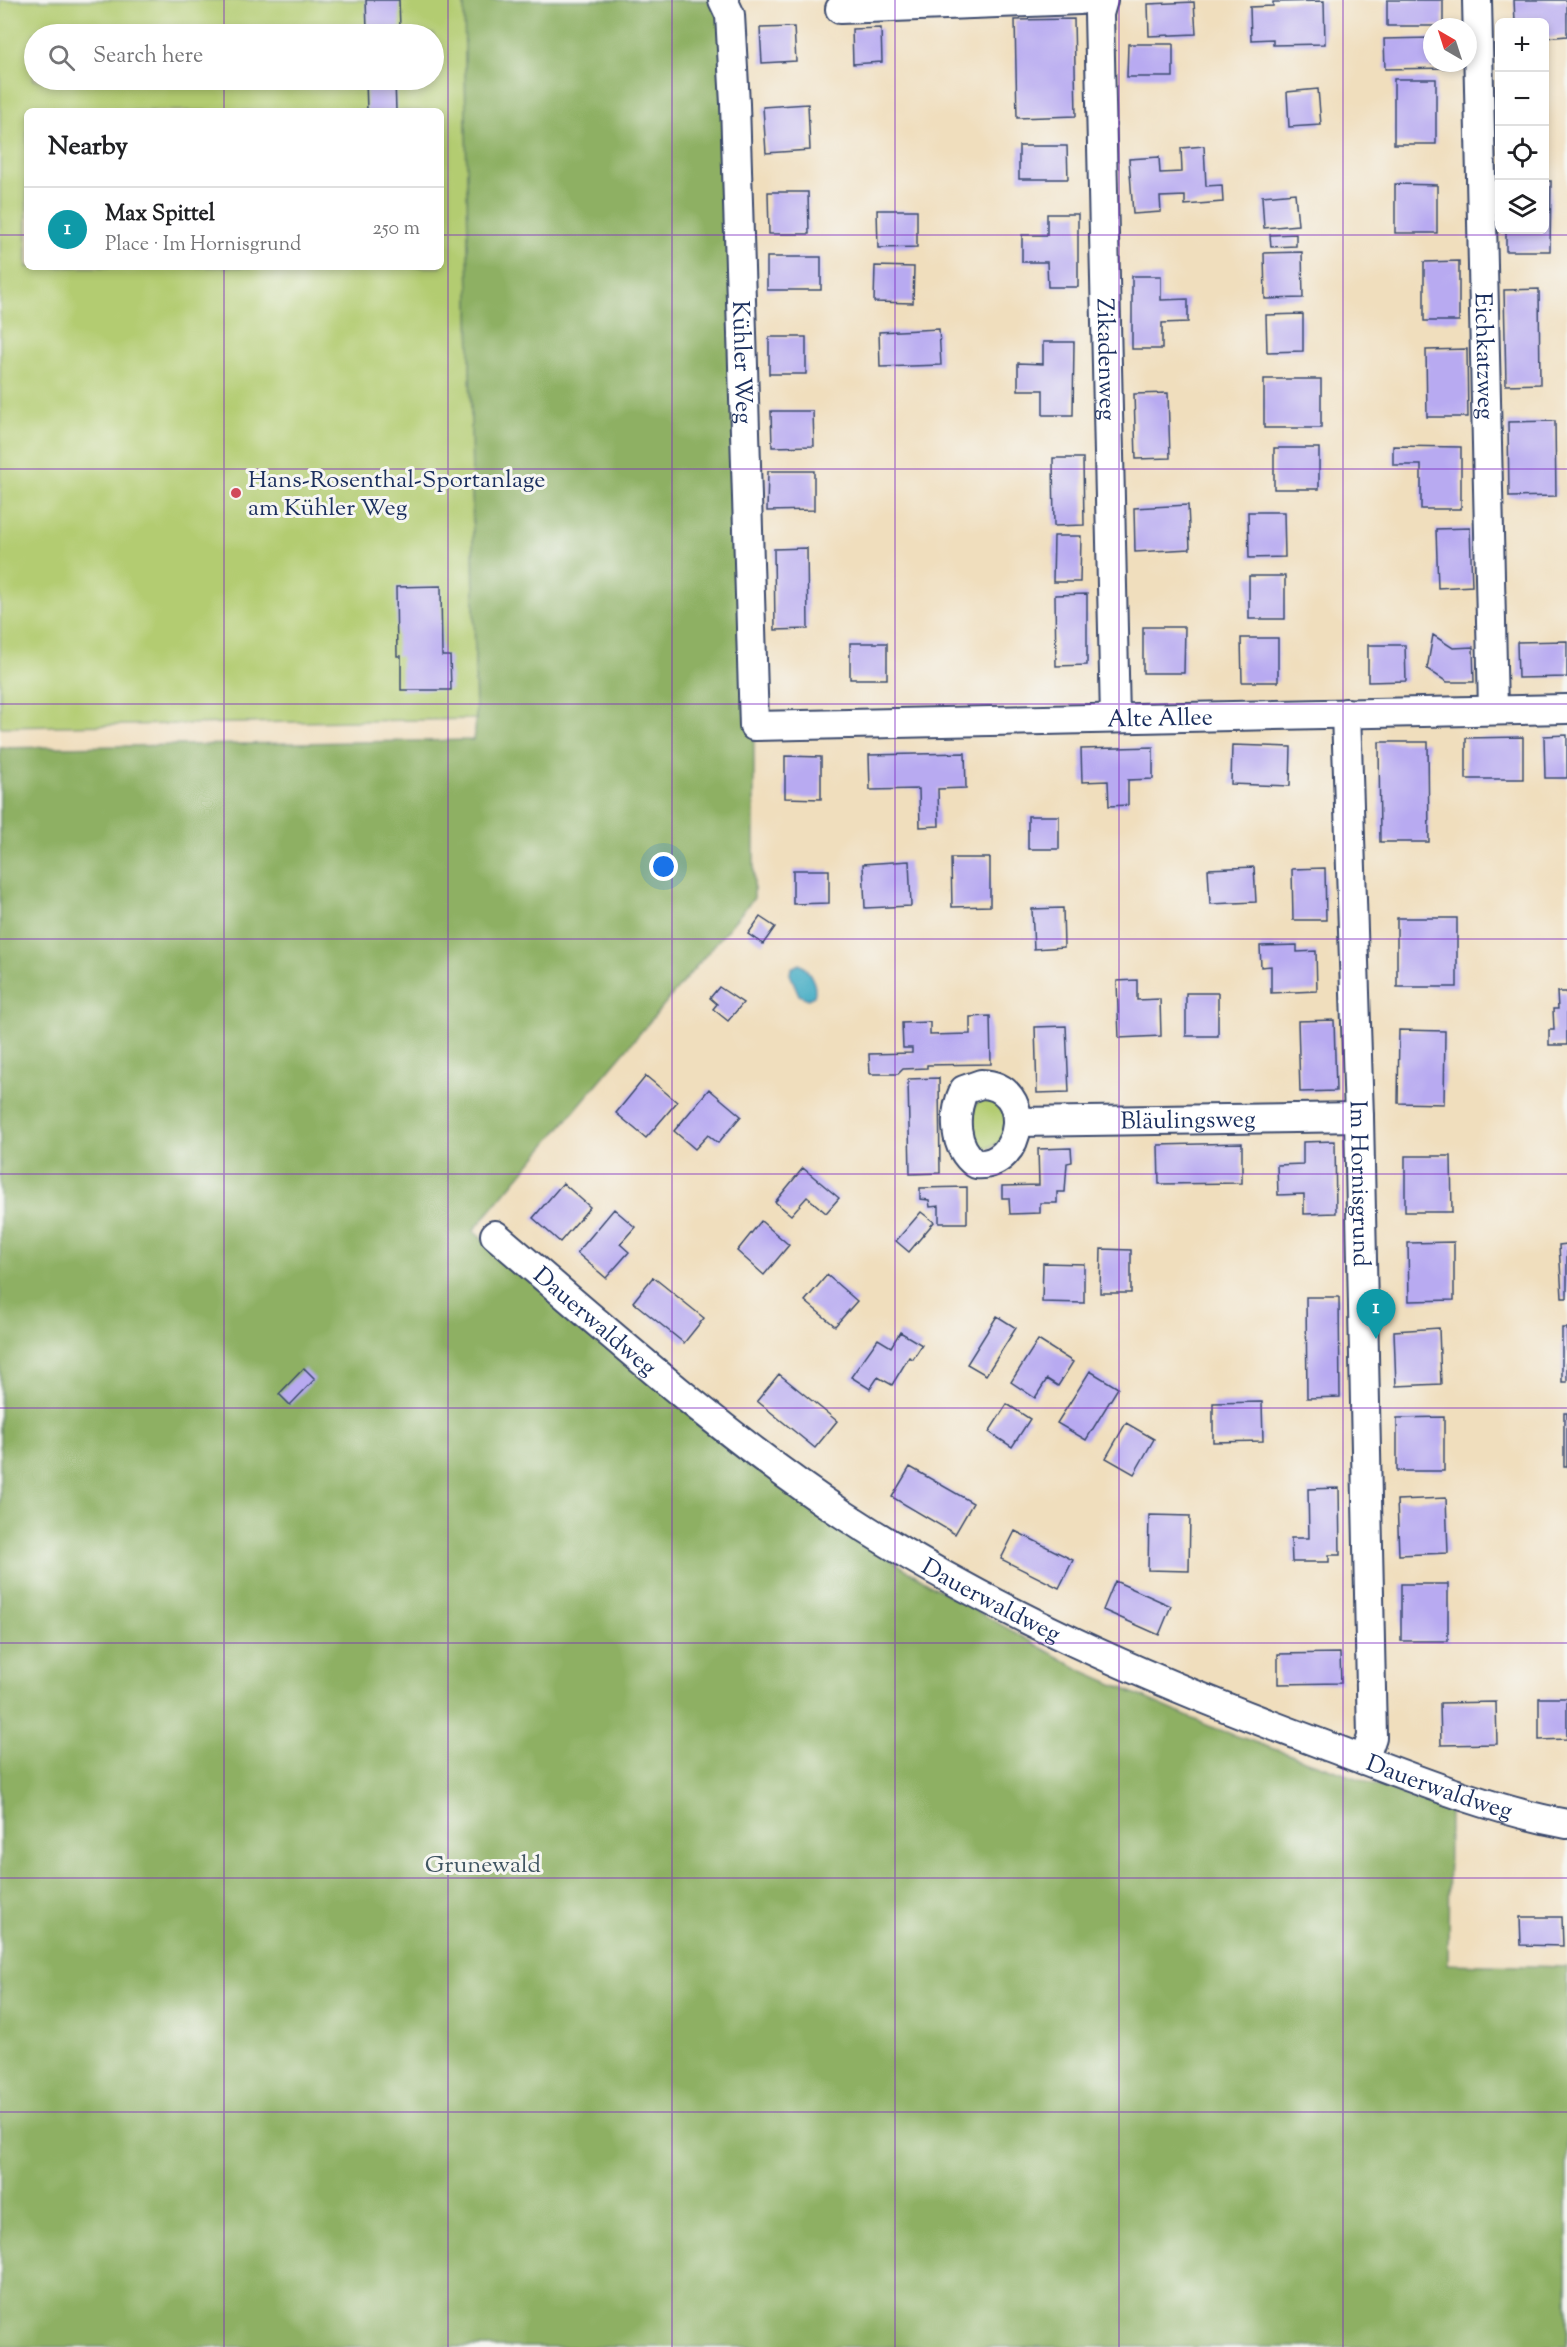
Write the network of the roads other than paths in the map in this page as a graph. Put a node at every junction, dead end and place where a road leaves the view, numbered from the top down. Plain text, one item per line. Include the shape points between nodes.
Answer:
1 (723, 0) edge
2 (1080, 0) edge
3 (1103, 0) edge
4 (1477, 0) edge
5 (840, 9) dead end
6 (1567, 709) edge
7 (1493, 710) junction
8 (1346, 713) junction
9 (1114, 718) junction
10 (754, 726) joint
11 (1359, 1117) junction
12 (1017, 1122) dead end
13 (495, 1235) dead end
14 (1364, 1760) junction
15 (1567, 1824) edge

1 - 10 street, Kühler Weg via 730,15 735,104
2 - 5 street
3 - 9 street, Zikadenweg via 1100,26
4 - 7 street, Eichkatzweg
6 - 7 street, Alte Allee
7 - 8 street, Alte Allee
8 - 9 street, Alte Allee
8 - 11 street, Im Hornisgrund
9 - 10 street, Alte Allee
11 - 12 street, Bläulingsweg
11 - 14 street, Im Hornisgrund via 1372,1737
13 - 14 street, Dauerwaldweg via 699,1406 798,1483 933,1569 1057,1635 1135,1670 1210,1703
14 - 15 street, Dauerwaldweg via 1506,1810

